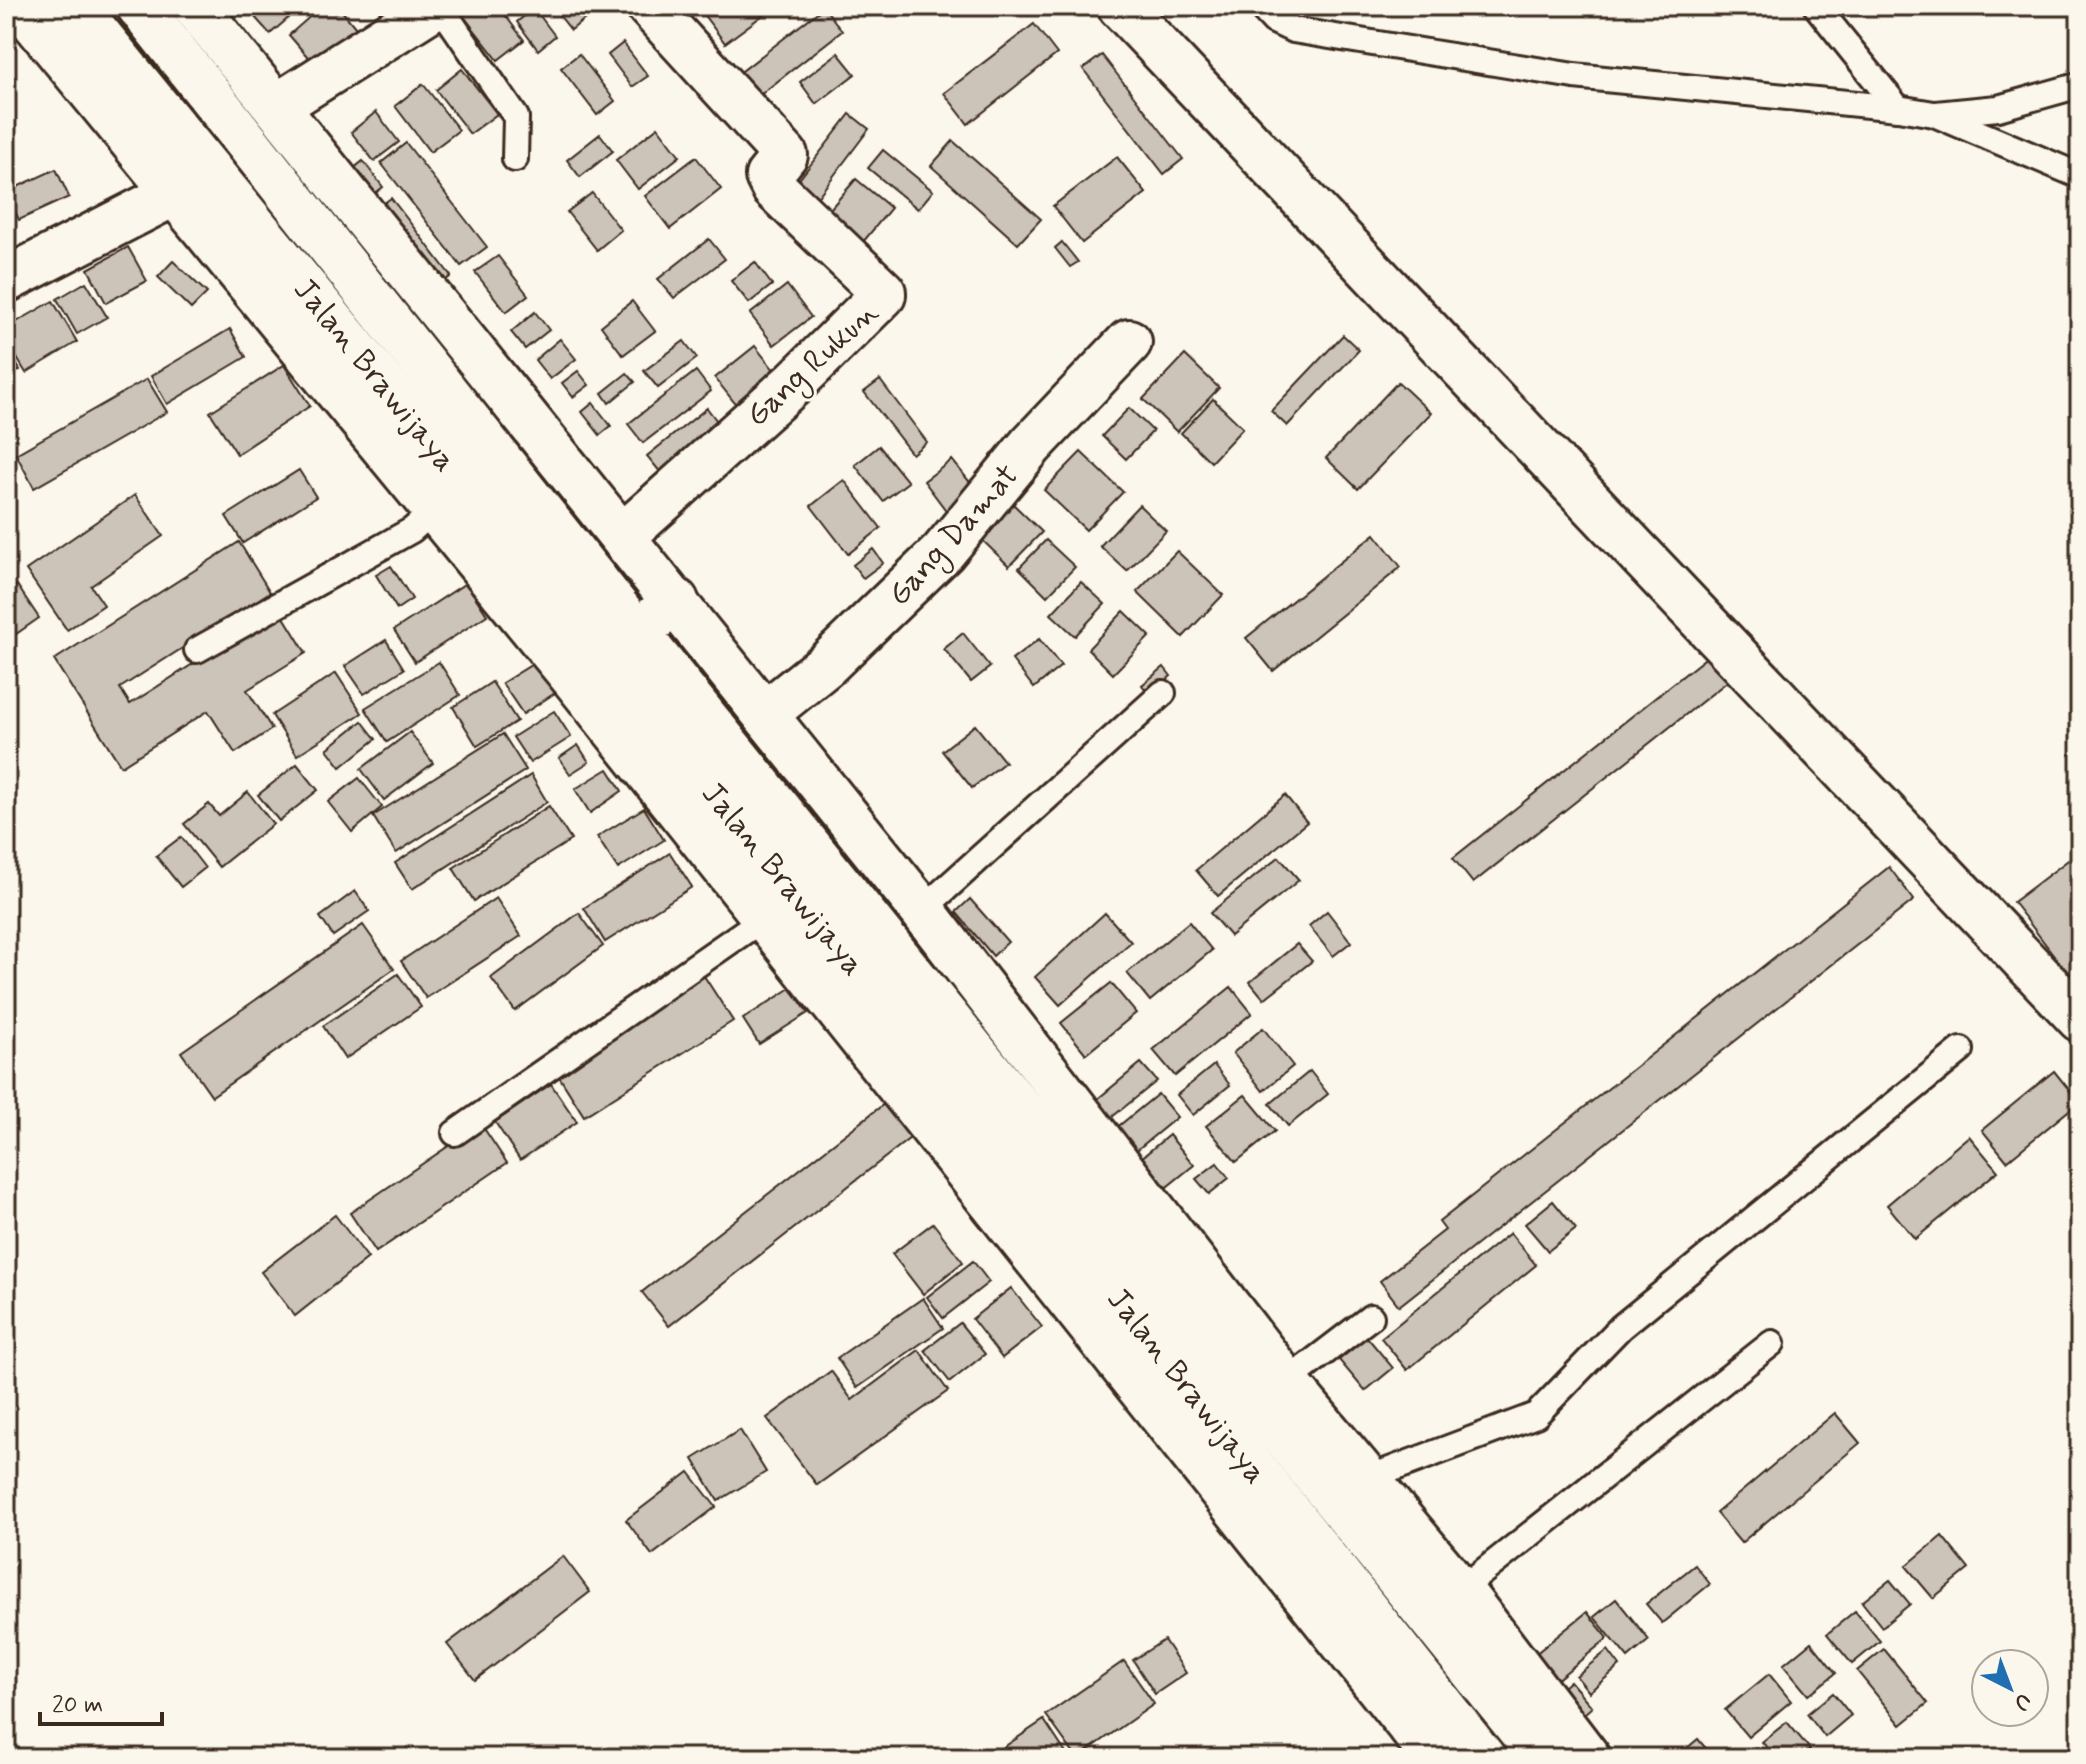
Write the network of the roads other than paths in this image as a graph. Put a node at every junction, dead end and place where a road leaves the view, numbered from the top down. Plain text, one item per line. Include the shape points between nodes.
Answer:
1 (21, 6) edge
2 (75, 6) edge
3 (139, 6) edge
4 (195, 6) edge
5 (649, 6) edge
6 (1120, 6) edge
7 (1260, 6) edge
8 (1816, 6) edge
9 (429, 8) edge
10 (2080, 85) edge
11 (277, 106) junction
12 (1898, 108) junction
13 (1934, 114) junction
14 (515, 159) dead end
15 (2080, 176) edge
16 (175, 193) junction
17 (6, 280) edge
18 (1129, 342) dead end
19 (435, 509) junction
20 (623, 536) junction
21 (676, 601) junction
22 (637, 633) junction
23 (197, 650) dead end
24 (1163, 693) dead end
25 (765, 714) junction
26 (922, 910) junction
27 (764, 918) junction
28 (2080, 1019) edge
29 (1961, 1050) dead end
30 (455, 1133) dead end
31 (1371, 1317) dead end
32 (1772, 1343) dead end
33 (1286, 1382) junction
34 (1366, 1479) junction
35 (1460, 1590) junction
36 (1435, 1758) edge
37 (1483, 1758) edge
38 (1543, 1758) edge
39 (1588, 1758) edge

1 - 16 main road
2 - 37 main road, Jalan Brawijaya via 625,679
3 - 22 main road, Jalan Brawijaya
4 - 11 main road
5 - 20 main road, Gang Rukun via 785,155 768,176 774,188 883,295
6 - 28 main road
7 - 12 lane via 1293,30 1574,76
8 - 12 lane
9 - 11 main road
9 - 14 lane via 516,117
10 - 13 lane via 1998,108
11 - 20 main road
12 - 13 lane
13 - 15 lane
16 - 17 main road
16 - 19 main road
18 - 25 main road, Gang Damat via 1031,445 943,552 827,664
19 - 23 lane via 412,530
19 - 27 main road
20 - 21 main road
21 - 22 main road
21 - 25 main road
22 - 38 main road, Jalan Brawijaya
24 - 26 lane
25 - 26 main road
26 - 33 main road
27 - 30 lane
27 - 36 main road
29 - 34 lane via 1621,1327 1536,1415
31 - 33 lane
32 - 35 lane
33 - 34 main road
34 - 35 main road
35 - 39 main road

